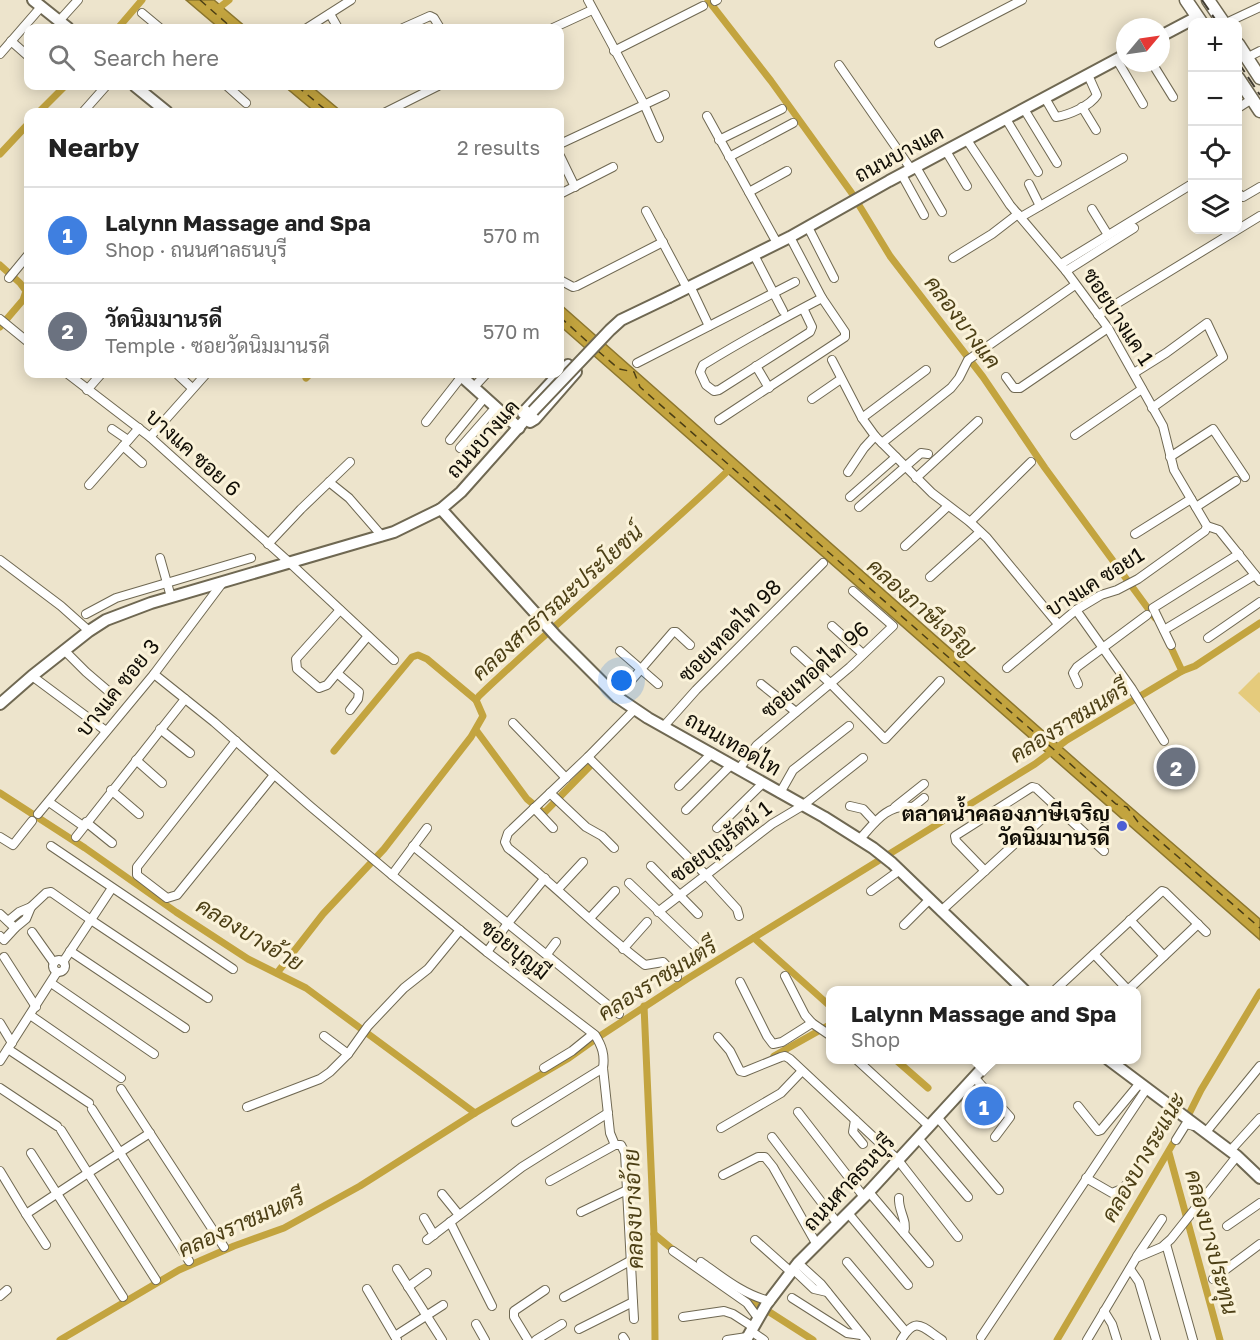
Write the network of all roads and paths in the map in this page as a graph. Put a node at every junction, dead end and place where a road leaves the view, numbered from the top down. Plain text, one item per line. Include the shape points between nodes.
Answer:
1 (78, 0) edge
2 (351, 0) edge
3 (588, 0) edge
4 (1022, 0) edge
5 (1186, 0) edge
6 (1203, 0) edge
7 (1208, 0) edge
8 (37, 4) edge
9 (703, 6) dead end
10 (1260, 7) edge
11 (592, 10) junction
12 (142, 12) dead end
13 (330, 14) junction
14 (1198, 18) edge
15 (1199, 18) edge
16 (1220, 18) edge
17 (1237, 18) edge
18 (62, 24) edge
19 (64, 24) edge
20 (154, 24) edge
21 (314, 24) edge
22 (336, 24) edge
23 (412, 24) edge
24 (438, 24) edge
25 (562, 24) edge
26 (1188, 25) edge
27 (1170, 32) edge
28 (11, 41) junction
29 (939, 43) dead end
30 (1, 50) edge
31 (614, 51) junction
32 (1242, 51) edge
33 (1260, 51) edge
34 (24, 52) edge
35 (1246, 58) junction
36 (1116, 60) edge
37 (839, 65) dead end
38 (1128, 72) edge
39 (1157, 72) edge
40 (1088, 75) junction
41 (1260, 78) edge
42 (1242, 84) edge
43 (102, 90) edge
44 (140, 90) edge
45 (231, 90) edge
46 (430, 90) edge
47 (664, 95) dead end
48 (1045, 98) junction
49 (1173, 98) dead end
50 (1252, 99) junction
51 (246, 103) dead end
52 (644, 104) junction
53 (1143, 104) dead end
54 (1242, 105) edge
55 (1082, 107) junction
56 (87, 108) edge
57 (161, 108) edge
58 (394, 108) edge
59 (782, 109) dead end
60 (1024, 109) junction
61 (1260, 111) edge
62 (707, 116) dead end
63 (1006, 118) junction
64 (793, 123) dead end
65 (1096, 130) dead end
66 (658, 138) dead end
67 (719, 140) junction
68 (967, 140) junction
69 (564, 142) edge
70 (946, 151) junction
71 (729, 157) junction
72 (1123, 158) dead end
73 (1057, 163) dead end
74 (564, 164) edge
75 (613, 167) dead end
76 (910, 170) junction
77 (787, 171) dead end
78 (1038, 172) dead end
79 (1029, 184) dead end
80 (967, 186) dead end
81 (1188, 186) edge
82 (575, 187) junction
83 (1260, 187) edge
84 (564, 192) edge
85 (749, 192) junction
86 (1242, 196) edge
87 (1040, 206) junction
88 (1092, 209) dead end
89 (646, 210) dead end
90 (942, 212) dead end
91 (924, 215) dead end
92 (1019, 215) junction
93 (1260, 216) edge
94 (808, 227) junction
95 (1134, 228) dead end
96 (1108, 235) junction
97 (790, 237) junction
98 (663, 242) junction
99 (777, 243) junction
100 (754, 255) junction
101 (953, 258) dead end
102 (24, 260) edge
103 (1063, 267) junction
104 (9, 278) dead end
105 (834, 278) dead end
106 (564, 282) edge
107 (795, 282) dead end
108 (1076, 285) junction
109 (688, 287) junction
110 (774, 293) junction
111 (822, 298) junction
112 (803, 308) junction
113 (783, 311) dead end
114 (1098, 315) junction
115 (0, 319) edge
116 (709, 326) junction
117 (1108, 328) junction
118 (24, 339) edge
119 (832, 360) dead end
120 (637, 363) dead end
121 (756, 366) junction
122 (564, 369) edge
123 (926, 370) dead end
124 (1134, 373) junction
125 (1006, 377) dead end
126 (73, 378) edge
127 (98, 378) edge
128 (181, 378) edge
129 (202, 378) edge
130 (458, 378) edge
131 (464, 378) edge
132 (482, 378) edge
133 (554, 378) edge
134 (841, 380) junction
135 (474, 387) junction
136 (192, 388) junction
137 (769, 388) junction
138 (1142, 389) junction
139 (87, 390) junction
140 (485, 398) junction
141 (812, 399) dead end
142 (496, 407) junction
143 (1152, 408) junction
144 (862, 418) junction
145 (718, 420) dead end
146 (978, 420) dead end
147 (426, 422) dead end
148 (139, 428) junction
149 (519, 428) junction
150 (112, 429) dead end
151 (1075, 435) dead end
152 (875, 436) junction
153 (150, 437) junction
154 (450, 440) dead end
155 (125, 443) junction
156 (882, 443) junction
157 (460, 448) dead end
158 (928, 454) dead end
159 (896, 457) junction
160 (1170, 457) junction
161 (350, 462) dead end
162 (1031, 462) dead end
163 (142, 463) dead end
164 (904, 467) junction
165 (848, 472) dead end
166 (1245, 477) dead end
167 (916, 478) junction
168 (1236, 481) dead end
169 (329, 482) junction
170 (89, 485) dead end
171 (850, 497) dead end
172 (1191, 499) junction
173 (948, 506) junction
174 (859, 507) dead end
175 (1196, 507) junction
176 (441, 510) junction
177 (970, 522) junction
178 (1206, 528) junction
179 (980, 532) junction
180 (1135, 534) dead end
181 (382, 536) junction
182 (268, 544) junction
183 (905, 546) dead end
184 (1239, 554) junction
185 (160, 558) dead end
186 (251, 558) dead end
187 (0, 560) edge
188 (290, 563) junction
189 (823, 563) dead end
190 (930, 577) dead end
191 (1258, 578) edge
192 (167, 582) junction
193 (224, 582) junction
194 (853, 591) dead end
195 (171, 597) junction
196 (1260, 602) edge
197 (340, 610) junction
198 (1076, 610) junction
199 (86, 614) dead end
200 (1147, 615) dead end
201 (1058, 624) junction
202 (832, 626) dead end
203 (1164, 630) junction
204 (89, 631) junction
205 (368, 636) junction
206 (1208, 638) dead end
207 (690, 645) dead end
208 (1170, 645) dead end
209 (1102, 648) junction
210 (64, 650) junction
211 (621, 651) dead end
212 (795, 651) dead end
213 (863, 654) junction
214 (394, 660) dead end
215 (641, 668) junction
216 (1007, 668) dead end
217 (337, 673) junction
218 (154, 674) junction
219 (32, 675) junction
220 (940, 681) dead end
221 (830, 683) junction
222 (658, 684) dead end
223 (761, 684) dead end
224 (1078, 684) dead end
225 (107, 690) dead end
226 (617, 697) junction
227 (185, 699) junction
228 (0, 704) edge
229 (635, 709) junction
230 (350, 710) dead end
231 (796, 712) junction
232 (513, 723) dead end
233 (664, 726) junction
234 (849, 726) dead end
235 (160, 729) junction
236 (106, 731) junction
237 (236, 741) junction
238 (1164, 741) dead end
239 (190, 753) dead end
240 (712, 753) junction
241 (588, 757) junction
242 (863, 758) dead end
243 (136, 760) junction
244 (735, 767) junction
245 (274, 775) junction
246 (566, 778) junction
247 (162, 783) dead end
248 (763, 783) junction
249 (924, 784) dead end
250 (679, 786) dead end
251 (111, 790) junction
252 (550, 793) junction
253 (780, 793) junction
254 (924, 798) dead end
255 (49, 802) junction
256 (802, 806) junction
257 (850, 806) dead end
258 (1055, 807) junction
259 (534, 808) junction
260 (894, 808) junction
261 (686, 810) dead end
262 (38, 814) dead end
263 (139, 814) dead end
264 (32, 821) dead end
265 (875, 822) junction
266 (85, 824) junction
267 (427, 828) dead end
268 (553, 828) dead end
269 (717, 828) dead end
270 (76, 837) dead end
271 (860, 839) junction
272 (1, 840) edge
273 (112, 843) dead end
274 (51, 846) dead end
275 (413, 846) junction
276 (614, 848) dead end
277 (1104, 851) dead end
278 (583, 862) dead end
279 (651, 866) dead end
280 (896, 867) junction
281 (985, 871) junction
282 (705, 874) junction
283 (392, 875) junction
284 (545, 878) junction
285 (629, 883) dead end
286 (112, 888) junction
287 (558, 889) junction
288 (615, 891) dead end
289 (870, 891) dead end
290 (680, 895) junction
291 (930, 899) junction
292 (31, 908) junction
293 (941, 911) junction
294 (658, 912) junction
295 (0, 914) edge
296 (698, 914) dead end
297 (739, 915) dead end
298 (590, 918) junction
299 (91, 920) junction
300 (1130, 920) junction
301 (8, 921) junction
302 (508, 922) junction
303 (647, 922) dead end
304 (1198, 924) junction
305 (904, 925) dead end
306 (15, 928) junction
307 (460, 930) junction
308 (32, 932) dead end
309 (1206, 932) dead end
310 (0, 936) edge
311 (556, 942) dead end
312 (696, 946) dead end
313 (623, 949) junction
314 (70, 951) junction
315 (487, 952) junction
316 (547, 954) junction
317 (1094, 954) junction
318 (1164, 956) junction
319 (4, 957) dead end
320 (63, 962) junction
321 (54, 963) junction
322 (233, 969) dead end
323 (57, 972) junction
324 (785, 976) dead end
325 (677, 977) dead end
326 (740, 982) dead end
327 (51, 983) junction
328 (1020, 986) edge
329 (1059, 986) edge
330 (1124, 986) edge
331 (1132, 986) edge
332 (208, 998) dead end
333 (36, 1007) junction
334 (619, 1014) dead end
335 (30, 1015) junction
336 (0, 1023) edge
337 (818, 1026) junction
338 (185, 1028) dead end
339 (826, 1032) edge
340 (594, 1035) junction
341 (324, 1036) dead end
342 (718, 1037) dead end
343 (10, 1046) junction
344 (154, 1054) dead end
345 (348, 1054) junction
346 (0, 1061) edge
347 (862, 1064) edge
348 (986, 1064) edge
349 (1115, 1064) edge
350 (1260, 1066) edge
351 (544, 1068) dead end
352 (603, 1068) junction
353 (802, 1071) junction
354 (121, 1077) dead end
355 (974, 1077) junction
356 (1143, 1086) junction
357 (0, 1088) edge
358 (121, 1089) dead end
359 (1078, 1106) dead end
360 (247, 1107) dead end
361 (798, 1112) dead end
362 (608, 1113) junction
363 (938, 1117) junction
364 (1260, 1118) edge
365 (855, 1120) junction
366 (516, 1122) dead end
367 (929, 1126) junction
368 (721, 1128) dead end
369 (1203, 1130) junction
370 (150, 1133) junction
371 (772, 1137) dead end
372 (995, 1137) dead end
373 (918, 1138) junction
374 (1176, 1140) dead end
375 (863, 1144) dead end
376 (615, 1145) junction
377 (121, 1152) junction
378 (31, 1153) dead end
379 (1233, 1153) junction
380 (898, 1160) junction
381 (0, 1171) edge
382 (88, 1173) junction
383 (723, 1175) dead end
384 (1086, 1178) junction
385 (1260, 1178) edge
386 (1131, 1180) dead end
387 (550, 1181) dead end
388 (627, 1190) junction
389 (999, 1190) dead end
390 (57, 1193) junction
391 (442, 1194) dead end
392 (866, 1195) junction
393 (968, 1197) dead end
394 (898, 1198) dead end
395 (1260, 1203) edge
396 (581, 1212) dead end
397 (848, 1213) junction
398 (26, 1214) junction
399 (459, 1215) junction
400 (424, 1218) dead end
401 (1162, 1219) dead end
402 (450, 1222) junction
403 (838, 1224) junction
404 (1227, 1226) dead end
405 (904, 1233) junction
406 (958, 1237) dead end
407 (755, 1240) dead end
408 (1166, 1244) junction
409 (1260, 1244) edge
410 (46, 1245) dead end
411 (817, 1245) junction
412 (224, 1247) dead end
413 (673, 1251) dead end
414 (1136, 1258) junction
415 (189, 1261) dead end
416 (630, 1261) junction
417 (701, 1262) dead end
418 (847, 1262) dead end
419 (929, 1263) dead end
420 (795, 1268) junction
421 (396, 1269) dead end
422 (1130, 1269) junction
423 (427, 1273) dead end
424 (1213, 1279) dead end
425 (156, 1280) dead end
426 (908, 1285) dead end
427 (408, 1287) junction
428 (367, 1289) dead end
429 (7, 1290) dead end
430 (545, 1290) dead end
431 (0, 1296) edge
432 (123, 1297) dead end
433 (564, 1297) dead end
434 (792, 1298) dead end
435 (633, 1302) junction
436 (443, 1305) dead end
437 (492, 1306) dead end
438 (1104, 1311) junction
439 (427, 1317) junction
440 (683, 1317) dead end
441 (634, 1319) dead end
442 (757, 1321) edge
443 (476, 1324) dead end
444 (562, 1324) dead end
445 (579, 1329) dead end
446 (904, 1336) edge
447 (864, 1337) edge
448 (981, 1337) dead end
449 (396, 1338) edge
450 (442, 1340) edge
451 (485, 1340) edge
452 (528, 1340) edge
453 (536, 1340) edge
454 (727, 1340) edge
455 (764, 1340) edge
456 (942, 1340) edge
457 (1087, 1340) edge
458 (1116, 1340) edge
459 (1156, 1340) edge
460 (1193, 1340) edge

1 - 19 street
2 - 13 street
3 - 11 street
4 - 29 street
5 - 14 main road
6 - 15 main road
7 - 16 main road
8 - 18 main road
8 - 28 street
9 - 31 street
10 - 17 street
11 - 25 street
11 - 31 street
12 - 20 street
13 - 21 street
13 - 22 street
23 - 24 street via 430,16
26 - 27 main road
28 - 30 street
28 - 34 street
31 - 52 street
32 - 35 main road
33 - 35 street
35 - 41 main road
36 - 40 main road, ถนนบางแค
37 - 76 street
38 - 53 street
39 - 49 street
40 - 48 main road, ถนนบางแค
40 - 55 street via 1096,95
42 - 50 main road
43 - 56 street
44 - 57 main road
45 - 51 street
46 - 58 street
47 - 52 street
48 - 55 street via 1056,117
48 - 60 main road, ถนนบางแค
50 - 54 street
50 - 61 main road
52 - 66 street
52 - 69 street
55 - 65 street
59 - 67 street
60 - 63 main road, ถนนบางแค
60 - 73 street
62 - 67 street
63 - 68 main road, ถนนบางแค
63 - 78 street
64 - 71 street
67 - 71 street
68 - 70 main road, ถนนบางแค
68 - 92 street, ซอยบางแค 1
70 - 76 main road, ถนนบางแค
70 - 80 street
71 - 85 street
72 - 87 street
74 - 82 street
75 - 82 street
76 - 90 street
76 - 91 street
76 - 94 main road, ถนนบางแค
77 - 85 street
79 - 87 street
81 - 96 street
82 - 84 street
83 - 86 street
85 - 99 street
87 - 92 street
88 - 96 street
89 - 98 street
92 - 101 street
92 - 103 street, ซอยบางแค 1
93 - 114 street
94 - 97 main road, ถนนบางแค
94 - 105 street
95 - 103 street
96 - 103 street
97 - 99 main road, ถนนบางแค
97 - 111 street
98 - 106 street via 577,286
98 - 109 street
99 - 100 main road, ถนนบางแค
100 - 109 main road, ถนนบางแค
100 - 110 street
102 - 104 street
103 - 108 street, ซอยบางแค 1
107 - 110 street
108 - 114 street, ซอยบางแค 1
108 - 156 street via 975,355 951,388
109 - 116 street
109 - 149 main road, ถนนบางแค, bridge via 610,330
110 - 113 street
110 - 116 street
111 - 112 street
111 - 137 street via 845,338
112 - 121 street via 811,331
112 - 121 street via 703,365 700,372 708,388 717,391
114 - 117 street, ซอยบางแค 1
115 - 118 street
116 - 120 street
117 - 124 street, ซอยบางแค 1
117 - 125 street via 1017,390
119 - 134 street
121 - 137 street
122 - 149 main road via 568,365 576,372 535,419
123 - 144 street
124 - 138 street, ซอยบางแค 1
124 - 143 street via 1208,322 1223,357
126 - 139 street, บางแค ซอย 6
127 - 139 street
128 - 136 street
129 - 136 street
130 - 147 street
131 - 135 main road
132 - 135 street
133 - 149 main road via 521,415
134 - 141 street
134 - 144 street
135 - 140 main road
136 - 153 street
137 - 145 street
138 - 143 street, ซอยบางแค 1
138 - 151 street
139 - 148 street, บางแค ซอย 6
140 - 142 main road
140 - 154 street
142 - 149 main road
142 - 157 street
143 - 160 street, ซอยบางแค 1 via 1164,429
144 - 152 street
146 - 167 street
148 - 153 street, บางแค ซอย 6
148 - 155 street
149 - 176 main road, ถนนบางแค
150 - 155 street
152 - 156 street
152 - 165 street
153 - 182 street, บางแค ซอย 6
155 - 163 street
155 - 170 street
156 - 159 street
158 - 164 street via 921,453
159 - 164 street
159 - 171 street
160 - 166 street via 1213,429
160 - 172 street, ซอยบางแค 1
161 - 169 street
162 - 177 street
164 - 167 street
164 - 174 street
167 - 173 street
168 - 175 street
169 - 181 street via 352,501
169 - 182 street
172 - 175 street, ซอยบางแค 1
172 - 180 street
173 - 177 street
173 - 183 street
175 - 178 street, ซอยบางแค 1
176 - 181 main road, ถนนบางแค
176 - 226 main road, ถนนเทอดไท
177 - 179 street
178 - 184 street via 1219,530
178 - 198 street, บางแค ซอย1 via 1138,579
179 - 190 street
179 - 201 street
181 - 188 main road, ถนนบางแค
182 - 188 street, บางแค ซอย 6
184 - 191 street
184 - 203 street via 1153,608
185 - 192 street
186 - 192 street
187 - 204 street
188 - 193 main road, ถนนบางแค
188 - 197 street, บางแค ซอย 6
189 - 233 street, ซอยเทอดไท 98
191 - 203 street
192 - 195 street
192 - 199 street via 116,598
193 - 195 main road, ถนนบางแค
193 - 218 street, บางแค ซอย 3
194 - 213 street, ซอยเทอดไท 96 via 893,626
195 - 204 main road, ถนนบางแค
196 - 206 street
197 - 205 street, บางแค ซอย 6
197 - 217 street via 295,664 319,688
198 - 201 street, บางแค ซอย1
198 - 209 street
200 - 209 street
201 - 216 street, บางแค ซอย1
202 - 213 street
203 - 208 street
204 - 210 main road, ถนนบางแค
205 - 214 street, บางแค ซอย 6
205 - 217 street
207 - 215 street via 673,632
209 - 224 street via 1074,670
209 - 238 street
210 - 219 main road, ถนนบางแค
210 - 225 street
211 - 215 street
212 - 221 street
213 - 221 street, ซอยเทอดไท 96
215 - 222 street
215 - 226 street
217 - 230 street via 360,695
218 - 227 street, ซอยบุญมี
218 - 236 street, บางแค ซอย 3
219 - 228 main road, ถนนบางแค
219 - 236 street
220 - 221 street via 885,739
221 - 231 street, ซอยเทอดไท 96
223 - 231 street
226 - 229 main road, ถนนเทอดไท
227 - 235 street
227 - 237 street, ซอยบุญมี
229 - 233 main road, ถนนเทอดไท
229 - 241 street
231 - 244 street, ซอยเทอดไท 96
232 - 246 street
233 - 240 main road, ถนนเทอดไท
234 - 253 street via 790,773
235 - 239 street
235 - 243 street
236 - 255 street, บางแค ซอย 3
237 - 245 street, ซอยบุญมี
237 - 245 street via 137,867 143,882 167,898 177,896
240 - 244 main road, ถนนเทอดไท
240 - 250 street
241 - 246 street
241 - 282 street
242 - 256 street, ซอยบุญรัตน์ 1
243 - 247 street
243 - 251 street
244 - 248 main road, ถนนเทอดไท
244 - 261 street, ซอยเทอดไท 96
245 - 283 street, ซอยบุญมี
246 - 252 street
248 - 253 main road, ถนนเทอดไท
248 - 269 street
249 - 260 street
251 - 263 street
251 - 266 street
252 - 259 street
252 - 276 street
253 - 256 main road, ถนนเทอดไท
254 - 260 street via 913,807
255 - 262 street, บางแค ซอย 3
255 - 266 street
256 - 271 main road, ถนนเทอดไท
256 - 282 street, ซอยบุญรัตน์ 1
257 - 265 street via 863,809
258 - 277 street
258 - 281 street
258 - 281 street via 1030,787 955,836
259 - 268 street
259 - 284 street via 508,833 505,842
260 - 265 street
264 - 272 street via 13,845
265 - 271 street
266 - 270 street
266 - 273 street
267 - 275 street
271 - 280 main road, ถนนเทอดไท
274 - 286 street
275 - 283 street
275 - 302 street
278 - 287 street
279 - 290 street
280 - 289 street
280 - 291 main road, ถนนเทอดไท
281 - 293 street
282 - 290 street, ซอยบุญรัตน์ 1
282 - 297 street
283 - 307 street, ซอยบุญมี
284 - 287 street
284 - 302 street
285 - 294 street
286 - 299 street
286 - 322 street
287 - 298 street
288 - 298 street
290 - 294 street, ซอยบุญรัตน์ 1
290 - 296 street
291 - 293 main road, ถนนเทอดไท
291 - 305 street
292 - 299 street via 46,892 51,892
292 - 301 street
292 - 306 street via 26,920
293 - 328 main road, ถนนเทอดไท
294 - 312 street
295 - 301 street
298 - 313 street
299 - 314 street
299 - 332 street
300 - 304 street via 1162,891
300 - 317 street
300 - 318 street
301 - 306 street
302 - 315 street
302 - 316 street
303 - 313 street
304 - 309 street
304 - 318 street
306 - 310 street via 4,940
307 - 315 street, ซอยบุญมี
307 - 345 street via 428,969 404,988 365,1030
308 - 321 street
311 - 316 street
313 - 325 street via 645,965 663,962
314 - 320 street
314 - 338 street
315 - 340 street, ซอยบุญมี
316 - 334 street
317 - 329 street
317 - 330 street
318 - 331 street
319 - 333 street
320 - 321 street
320 - 323 street via 64,971
321 - 323 street
323 - 327 street
324 - 337 street via 805,1015
326 - 337 street via 774,1044
327 - 333 street
327 - 344 street
333 - 335 street
335 - 343 street
335 - 354 street
336 - 343 street
337 - 339 street
340 - 351 street
340 - 352 street, ซอยบุญมี via 604,1058
341 - 345 street
342 - 353 street via 740,1071 785,1056
343 - 346 street
343 - 377 street via 91,1106
345 - 360 street via 320,1079
347 - 367 street
348 - 355 main road, ถนนศาลธนบุรี
349 - 356 main road
350 - 369 street
352 - 362 street, ซอยบุญมี
352 - 366 street
353 - 365 street
353 - 368 street via 781,1093
355 - 363 main road, ถนนศาลธนบุรี
355 - 372 street via 1010,1117
356 - 359 street via 1098,1131
356 - 369 main road
356 - 384 street
357 - 382 street via 59,1128
358 - 370 street
361 - 392 street
362 - 376 street, ซอยบุญมี
362 - 399 street via 522,1167
363 - 367 main road, ถนนศาลธนบุรี
363 - 389 street
364 - 379 street
365 - 375 street via 853,1132
365 - 380 street
367 - 373 main road, ถนนศาลธนบุรี
369 - 374 street via 1186,1124
369 - 379 main road
370 - 377 street
370 - 412 street
371 - 403 street
373 - 380 main road, ถนนศาลธนบุรี
373 - 393 street
376 - 387 street
376 - 388 street, ซอยบุญมี via 621,1145 625,1153
377 - 382 street
377 - 415 street
378 - 390 street
379 - 385 main road
379 - 408 street
380 - 392 main road, ถนนศาลธนบุรี
380 - 406 street
381 - 398 street
382 - 390 street
382 - 425 street
383 - 411 street via 765,1157
384 - 386 street via 1112,1193
384 - 448 street
388 - 396 street
388 - 416 street, ซอยบุญมี
390 - 398 street
390 - 432 street
391 - 399 street
392 - 397 main road, ถนนศาลธนบุรี
392 - 405 street
394 - 405 street via 906,1224
395 - 404 street
397 - 403 main road, ถนนศาลธนบุรี
397 - 426 street
398 - 410 street
399 - 402 street
400 - 402 street via 430,1237
401 - 414 street
402 - 437 street
403 - 411 main road, ถนนศาลธนบุรี
405 - 419 street
407 - 420 street
408 - 414 street
408 - 460 street
409 - 424 street
411 - 420 main road, ถนนศาลธนบุรี
413 - 442 street via 747,1303
414 - 422 street
416 - 433 street
416 - 435 street, ซอยบุญมี
417 - 442 street via 758,1298
418 - 446 street
420 - 442 main road, ถนนศาลธนบุรี
420 - 447 street via 827,1292
421 - 427 street
422 - 438 street
422 - 459 street via 1139,1282
423 - 427 street
427 - 439 street
428 - 449 street
429 - 431 street
430 - 452 street via 514,1311
434 - 447 street via 847,1333
435 - 441 street, ซอยบุญมี
435 - 445 street
436 - 439 street
438 - 457 street
438 - 458 street
439 - 449 street
439 - 450 street
440 - 442 street via 724,1311
442 - 454 street
442 - 455 street
443 - 451 street
444 - 453 street
446 - 456 street via 919,1325

